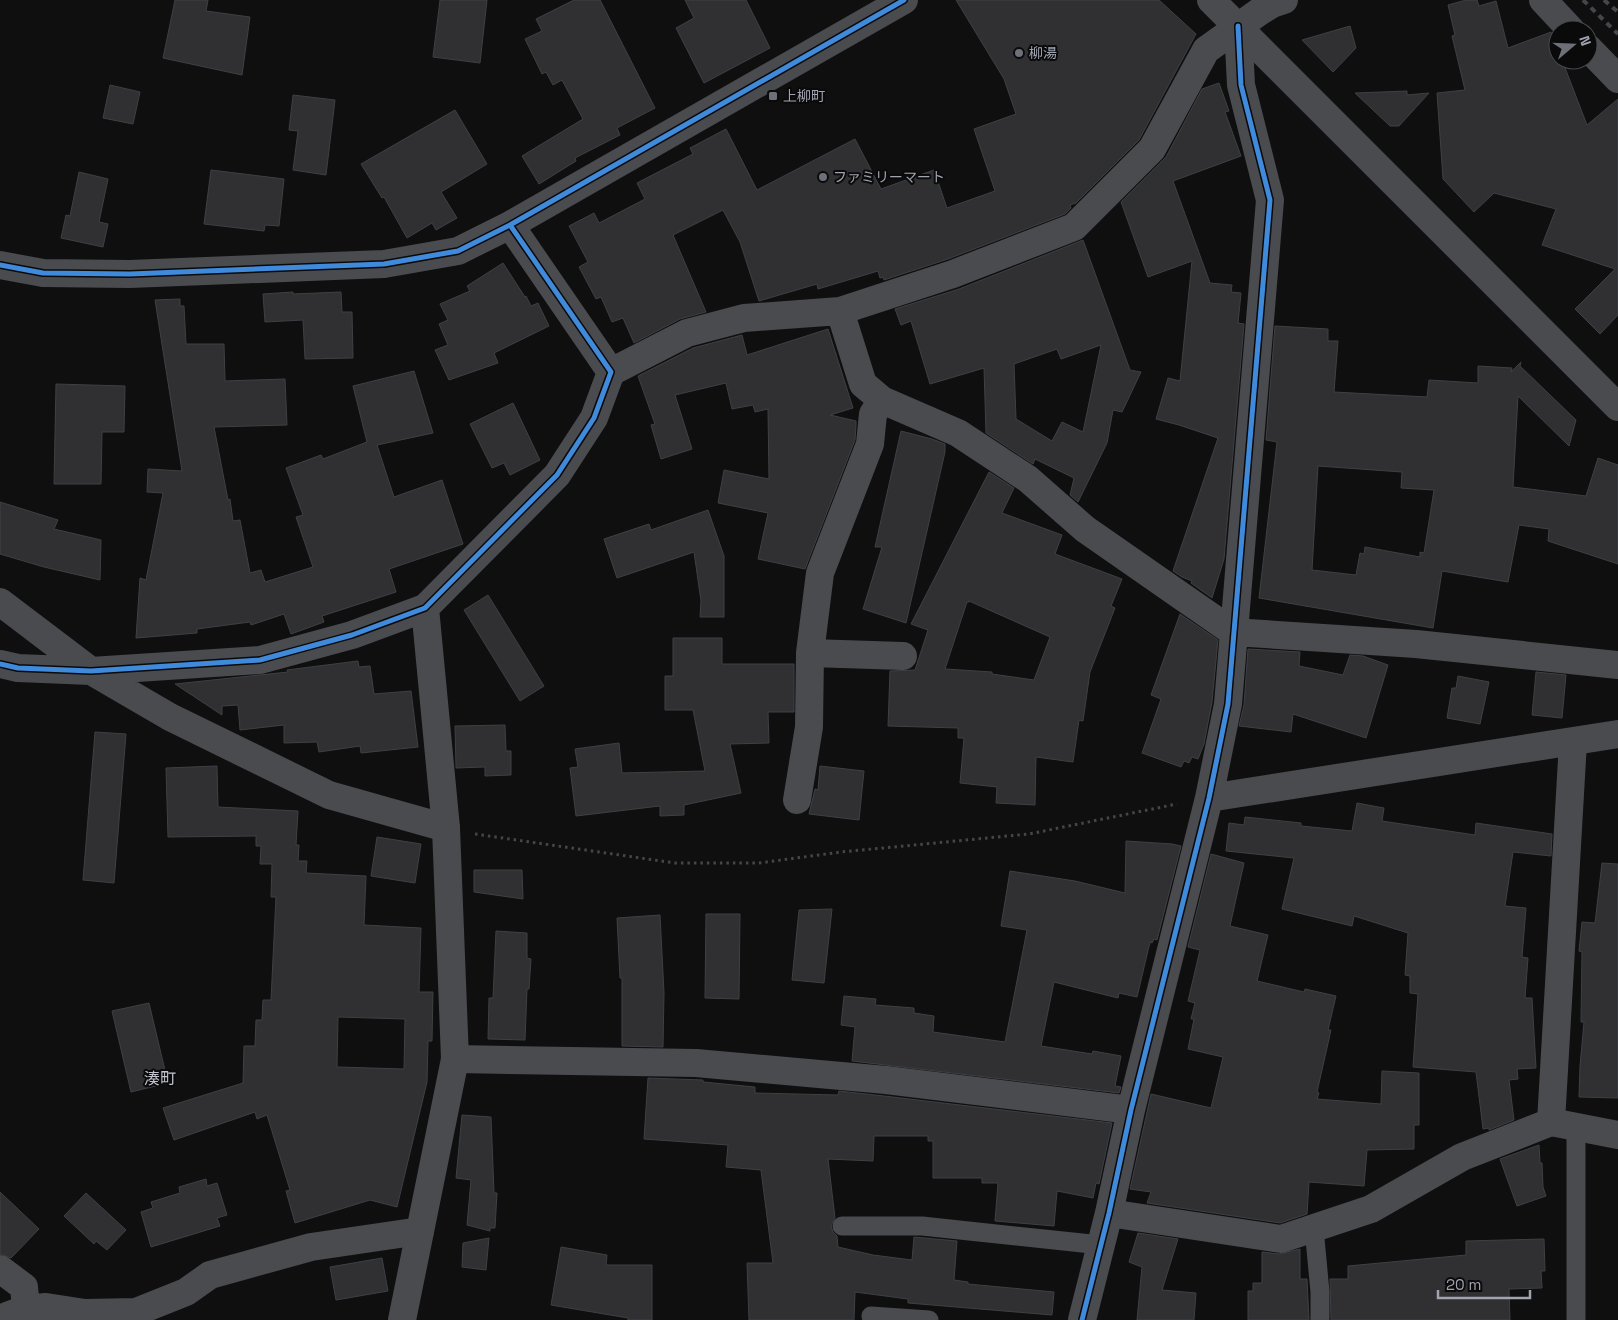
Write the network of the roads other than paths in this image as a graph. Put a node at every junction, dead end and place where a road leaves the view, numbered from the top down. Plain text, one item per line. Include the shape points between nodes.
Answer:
1 (904, 0) edge
2 (1211, 0) edge
3 (1284, 0) edge
4 (1543, 0) edge
5 (1562, 20) edge
6 (1238, 26) junction
7 (1598, 58) edge
8 (1618, 79) edge
9 (510, 225) junction
10 (0, 265) edge
11 (840, 311) junction
12 (611, 372) junction
13 (882, 400) junction
14 (1618, 407) edge
15 (0, 602) edge
16 (425, 608) junction
17 (1233, 632) junction
18 (810, 653) junction
19 (903, 656) dead end
20 (0, 664) edge
21 (1618, 665) edge
22 (91, 672) junction
23 (1618, 734) edge
24 (1573, 742) junction
25 (1209, 798) junction
26 (797, 800) dead end
27 (446, 828) junction
28 (455, 1059) junction
29 (1131, 1110) junction
30 (1564, 1125) junction
31 (1618, 1135) edge
32 (1109, 1213) junction
33 (842, 1226) dead end
34 (1314, 1228) junction
35 (420, 1231) junction
36 (1101, 1245) junction
37 (0, 1269) edge
38 (15, 1315) edge
39 (872, 1316) dead end
40 (402, 1320) edge
41 (929, 1320) edge
42 (1082, 1320) edge
43 (1320, 1320) edge
44 (1576, 1320) edge

1 - 9 street
2 - 6 street
3 - 6 street
4 - 5 street
6 - 11 street via 1206,50 1152,148 1074,227 953,274
6 - 14 street
6 - 17 street via 1241,85 1270,200
7 - 8 street
9 - 10 street via 458,250 384,264 130,274 43,273
9 - 12 street
11 - 12 street via 744,318 687,333
11 - 13 street via 863,384
12 - 16 street via 594,418 557,474
13 - 17 street via 958,433 1028,480 1085,529
13 - 18 street via 874,414 870,444 820,573
15 - 22 street
16 - 22 street via 352,636 260,660
16 - 27 street
17 - 21 street via 1416,644
17 - 25 street via 1228,704
18 - 19 street
18 - 26 street via 808,727
20 - 22 street
22 - 27 street via 170,717 329,795
23 - 24 street
24 - 25 street
24 - 30 street
25 - 29 street
27 - 28 street
28 - 29 street via 696,1063 886,1080
28 - 35 street
29 - 32 street
30 - 31 street
30 - 34 street via 1462,1157 1371,1209
30 - 44 lane
32 - 34 street via 1281,1239
32 - 36 street
33 - 36 lane via 922,1226
34 - 43 lane
35 - 38 street via 311,1247 210,1275 186,1292 136,1312 85,1313 46,1307
35 - 40 street
36 - 42 street
37 - 38 street via 24,1286
39 - 41 lane

